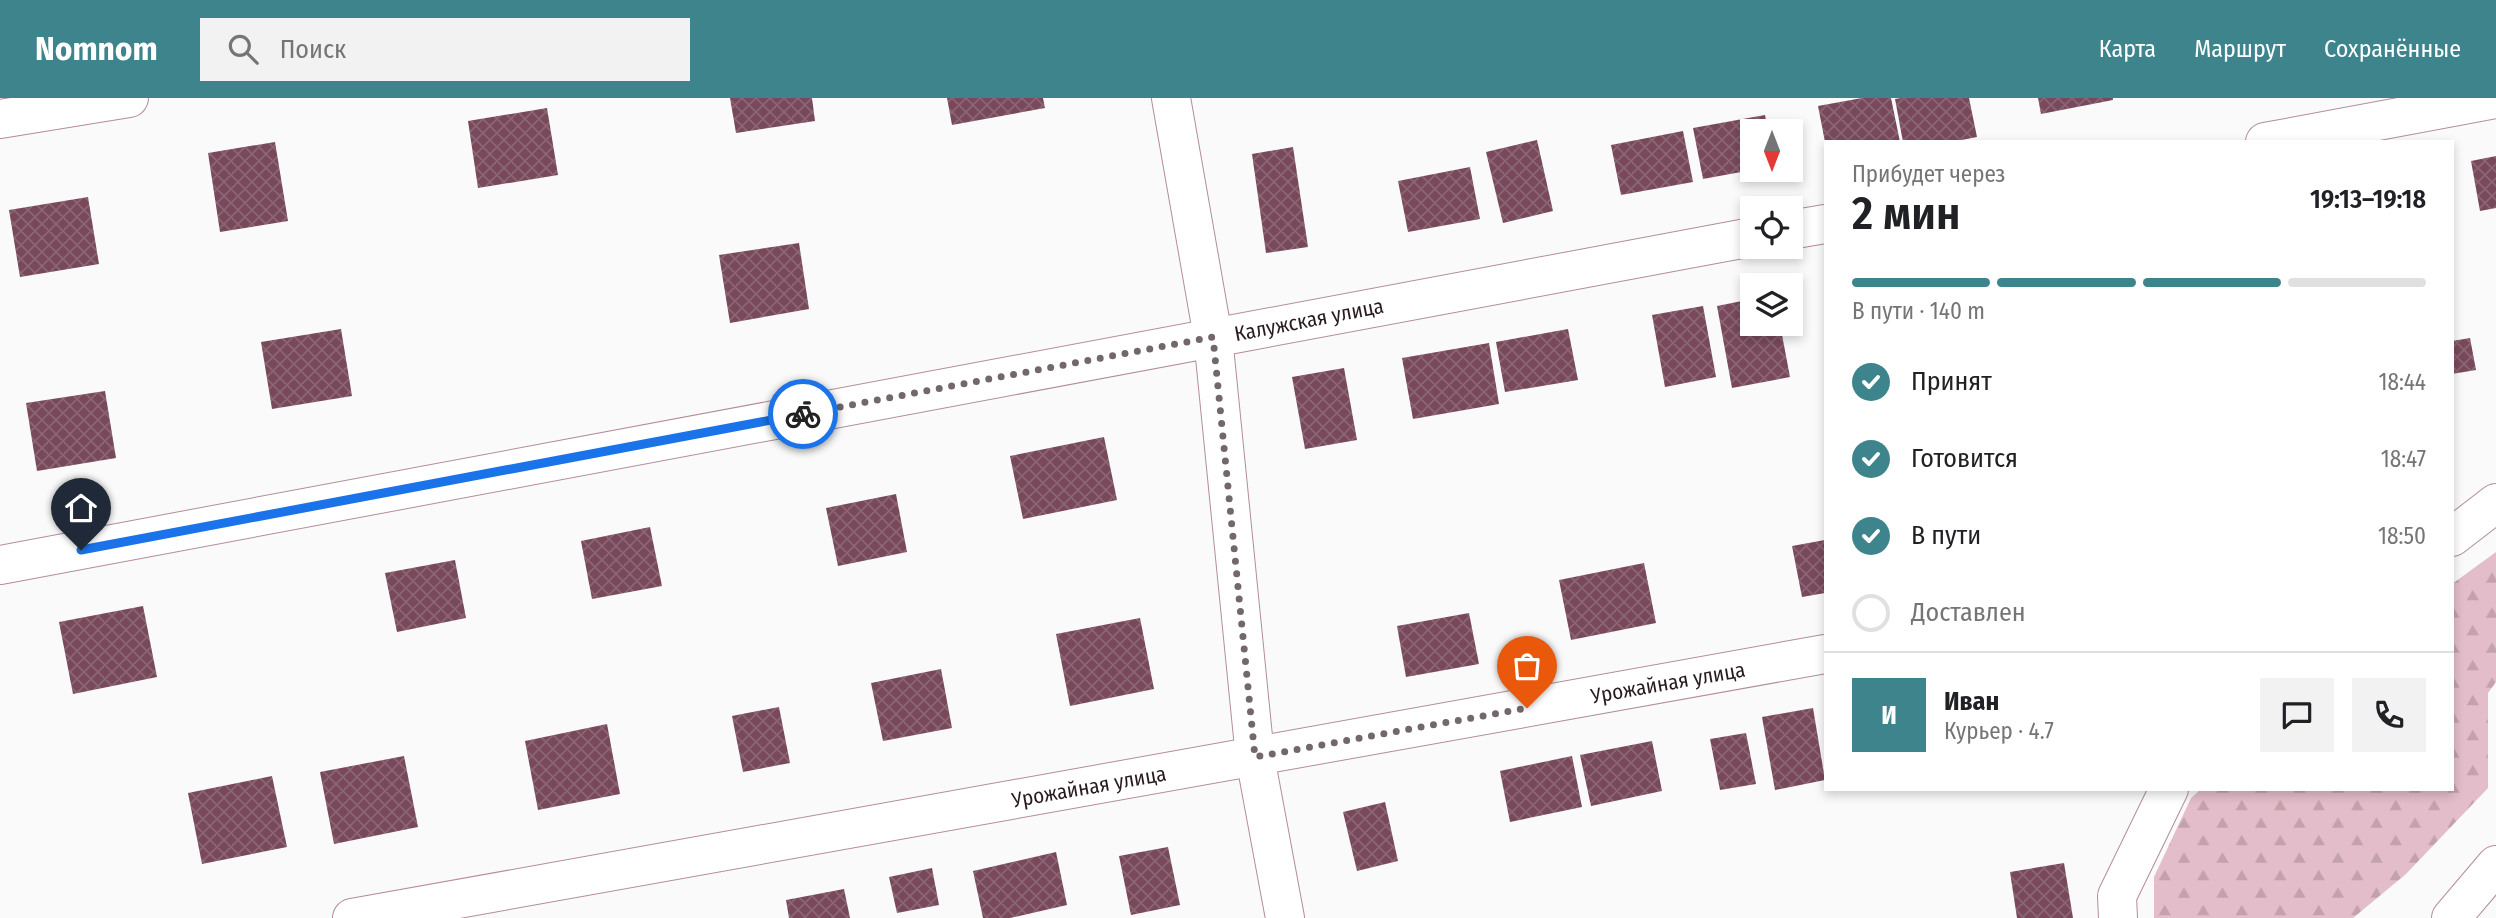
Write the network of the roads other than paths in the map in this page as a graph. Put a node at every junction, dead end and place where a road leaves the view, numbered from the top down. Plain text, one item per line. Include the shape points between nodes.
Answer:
1 (129, 98) edge
2 (1171, 98) edge
3 (2496, 99) edge
4 (0, 119) edge
5 (2276, 140) edge
6 (1824, 224) edge
7 (1803, 228) edge
8 (1740, 239) edge
9 (1213, 337) junction
10 (2496, 503) edge
11 (2454, 535) edge
12 (0, 565) edge
13 (1824, 654) edge
14 (1255, 757) junction
15 (2168, 791) edge
16 (2496, 865) edge
17 (352, 918) edge
18 (1285, 918) edge
19 (2118, 918) edge
20 (2451, 918) edge

1 - 4 street
2 - 9 street
3 - 5 street
6 - 7 street
8 - 9 street, Калужская улица
9 - 12 street, Калужская улица
9 - 14 street
10 - 11 street
13 - 14 street, Урожайная улица
14 - 17 street, Урожайная улица
14 - 18 street
15 - 19 street via 2117,896
16 - 20 street

